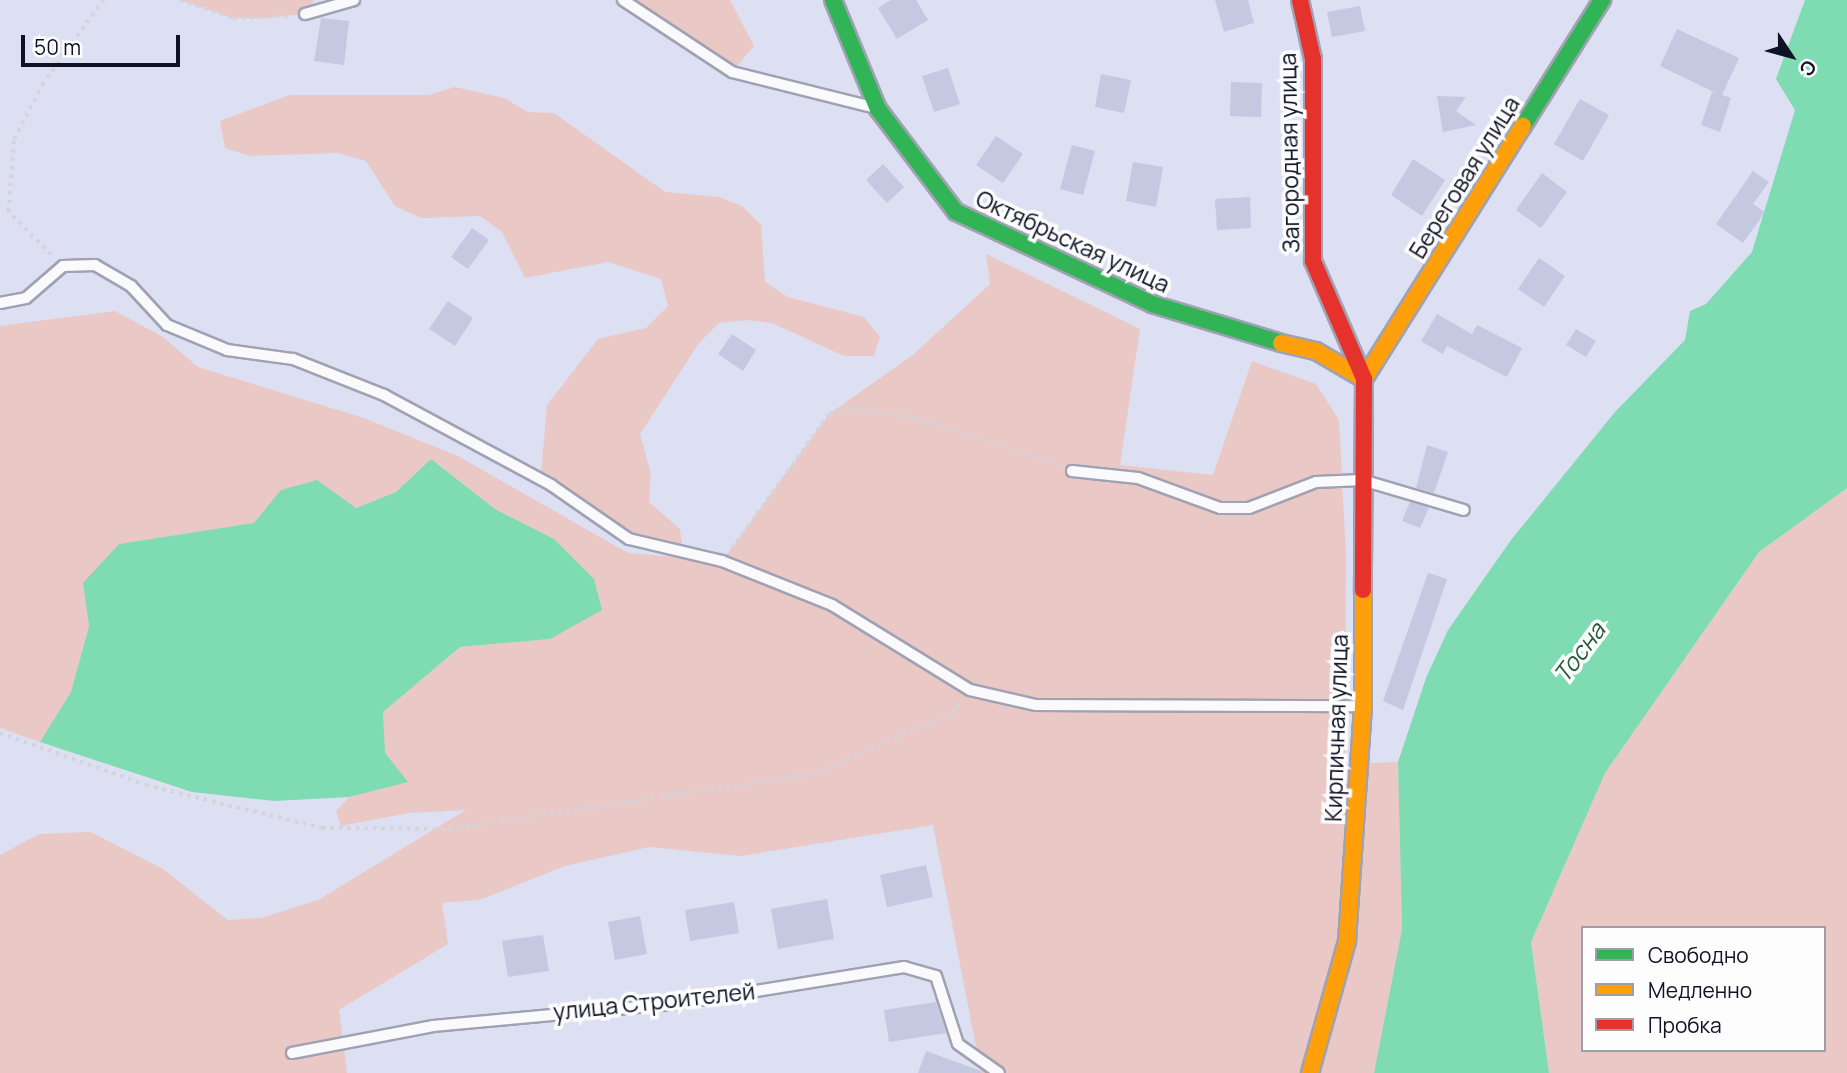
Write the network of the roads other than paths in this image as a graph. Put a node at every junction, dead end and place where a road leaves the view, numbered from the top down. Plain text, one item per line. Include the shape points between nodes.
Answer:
1 (355, 0) edge
2 (623, 0) edge
3 (833, 0) edge
4 (1300, 0) edge
5 (1602, 0) edge
6 (305, 14) road end
7 (878, 109) junction
8 (0, 303) edge
9 (1364, 379) junction
10 (1072, 471) road end
11 (1362, 480) junction
12 (1464, 510) dead end
13 (1363, 706) junction
14 (292, 1053) dead end
15 (999, 1073) edge
16 (1310, 1073) edge

1 - 6 lane
2 - 7 lane via 732,72
3 - 7 street, Октябрьская улица
4 - 9 street, Загородная улица via 1313,59 1313,261 1339,333
5 - 9 street, Береговая улица
7 - 9 street, Октябрьская улица via 956,212 1152,304 1218,328 1316,351
8 - 13 lane via 26,298 63,266 95,265 131,286 167,324 227,351 293,359 396,400 551,485 629,538 722,561 832,605 970,690 1036,705
9 - 11 street, Кирпичная улица
10 - 11 lane via 1138,478 1220,508 1249,508 1316,482
11 - 12 lane
11 - 13 street, Кирпичная улица
13 - 16 street, Кирпичная улица via 1347,941
14 - 15 lane, улица Строителей via 433,1026 682,1003 904,967 936,976 958,1044

